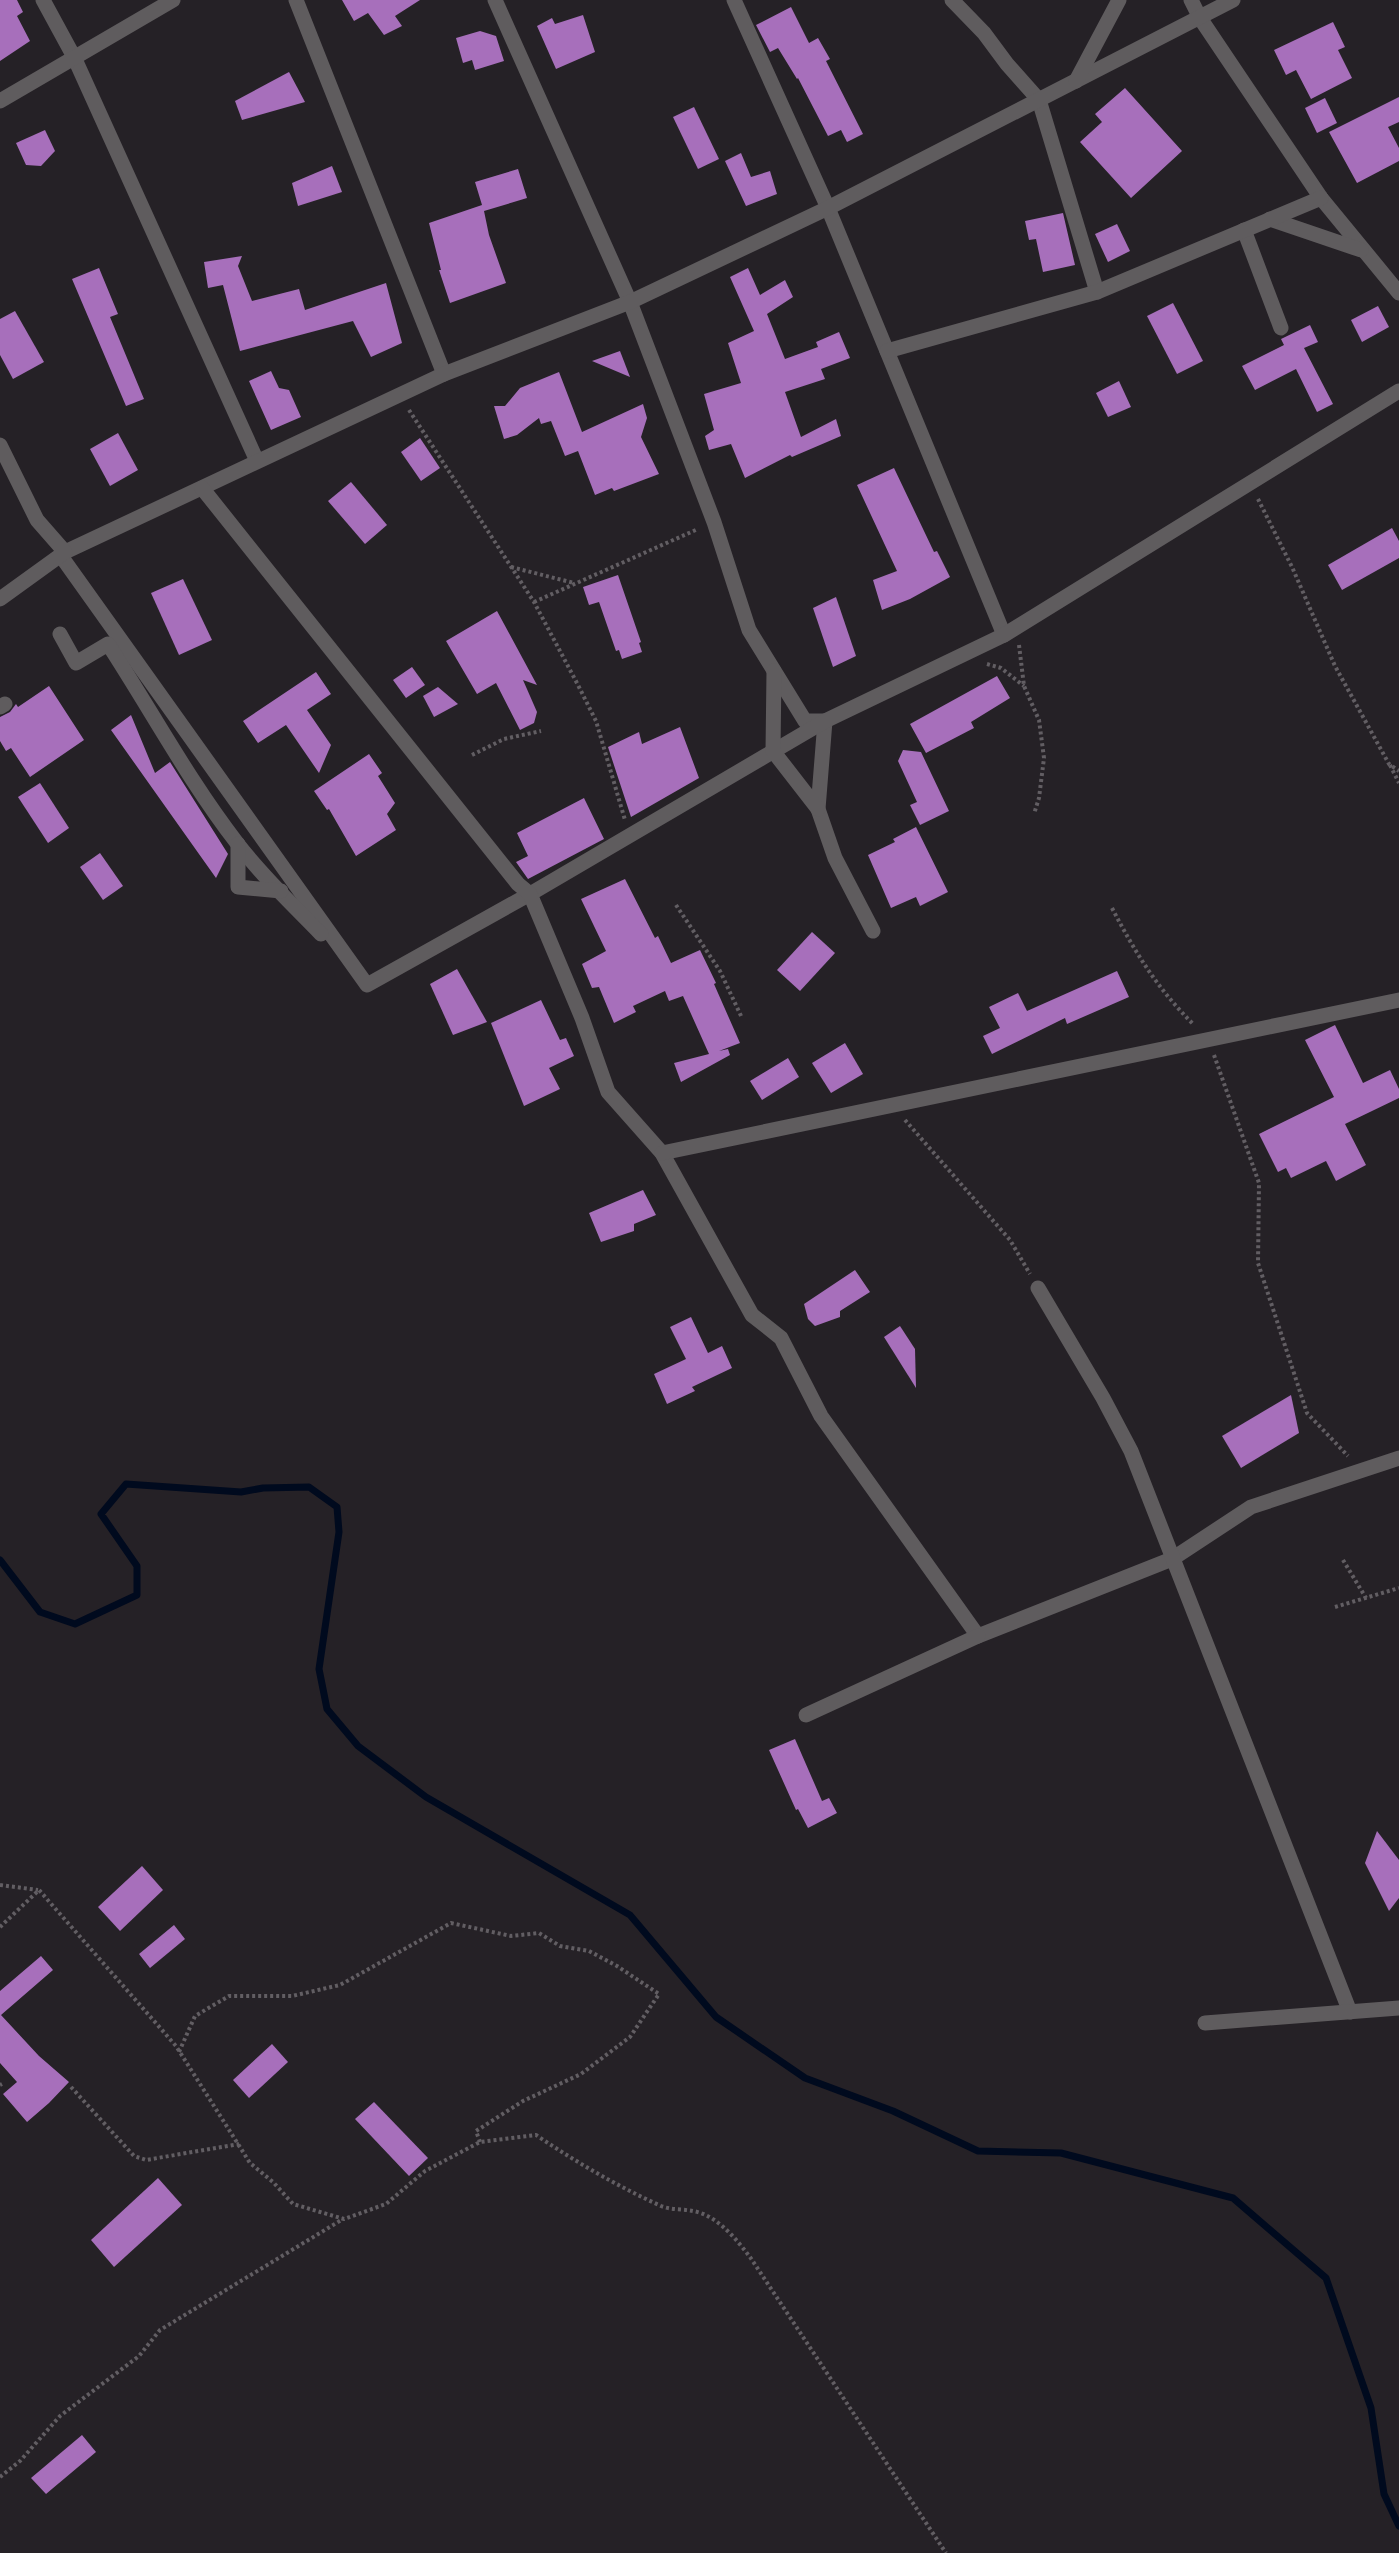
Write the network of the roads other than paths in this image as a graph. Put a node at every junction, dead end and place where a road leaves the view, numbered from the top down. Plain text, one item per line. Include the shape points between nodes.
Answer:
1 (43, 0) edge
2 (173, 0) edge
3 (296, 0) edge
4 (495, 0) edge
5 (734, 0) edge
6 (952, 0) edge
7 (1119, 0) edge
8 (1191, 0) edge
9 (1233, 0) edge
10 (1200, 18) junction
11 (74, 57) junction
12 (1076, 81) junction
13 (1039, 100) junction
14 (0, 101) edge
15 (1321, 198) junction
16 (828, 208) junction
17 (1270, 219) junction
18 (1244, 230) junction
19 (1363, 250) junction
20 (1097, 292) junction
21 (1399, 293) edge
22 (630, 302) junction
23 (1281, 328) dead end
24 (887, 351) junction
25 (444, 374) junction
26 (1399, 391) edge
27 (0, 445) edge
28 (257, 462) junction
29 (202, 488) junction
30 (65, 552) junction
31 (0, 599) edge
32 (1011, 631) junction
33 (60, 634) dead end
34 (774, 670) junction
35 (825, 721) junction
36 (773, 751) junction
37 (818, 808) junction
38 (238, 844) junction
39 (281, 891) junction
40 (530, 894) junction
41 (873, 931) dead end
42 (333, 937) junction
43 (1399, 1000) edge
44 (662, 1153) junction
45 (1038, 1288) road end
46 (1399, 1458) edge
47 (1172, 1559) junction
48 (978, 1636) junction
49 (806, 1715) dead end
50 (1399, 2008) edge
51 (1350, 2012) junction
52 (1205, 2023) dead end

1 - 11 street
2 - 11 street
3 - 25 street
4 - 22 street
5 - 16 street
6 - 13 street
7 - 12 street
8 - 10 street
9 - 10 street
10 - 12 street
10 - 15 street
11 - 14 street
11 - 28 street
12 - 13 street
13 - 16 street
13 - 20 street
15 - 17 street
15 - 19 street
16 - 22 street
16 - 24 street
17 - 18 street
17 - 19 street
18 - 20 street
18 - 23 street
19 - 21 street
20 - 24 street
22 - 25 street
22 - 34 street via 714,522 749,630
24 - 32 street
25 - 28 street
26 - 32 street
27 - 30 street via 37,520
28 - 29 street
29 - 30 street
29 - 40 street via 518,884
30 - 31 street
30 - 42 street via 61,556
32 - 35 street
33 - 38 street via 75,663 108,644 172,748
34 - 35 street via 805,721
34 - 36 street
35 - 36 street
35 - 37 street
36 - 37 street
36 - 40 street
37 - 41 street via 835,858
38 - 39 street
38 - 39 street via 238,888
39 - 42 street via 322,934
40 - 42 street via 367,985
40 - 44 street via 608,1092
43 - 44 street
44 - 48 street via 752,1315 781,1338 821,1416
45 - 47 street via 1131,1451
46 - 47 street via 1251,1507
47 - 48 street
47 - 51 street
48 - 49 street
50 - 51 street
51 - 52 street

